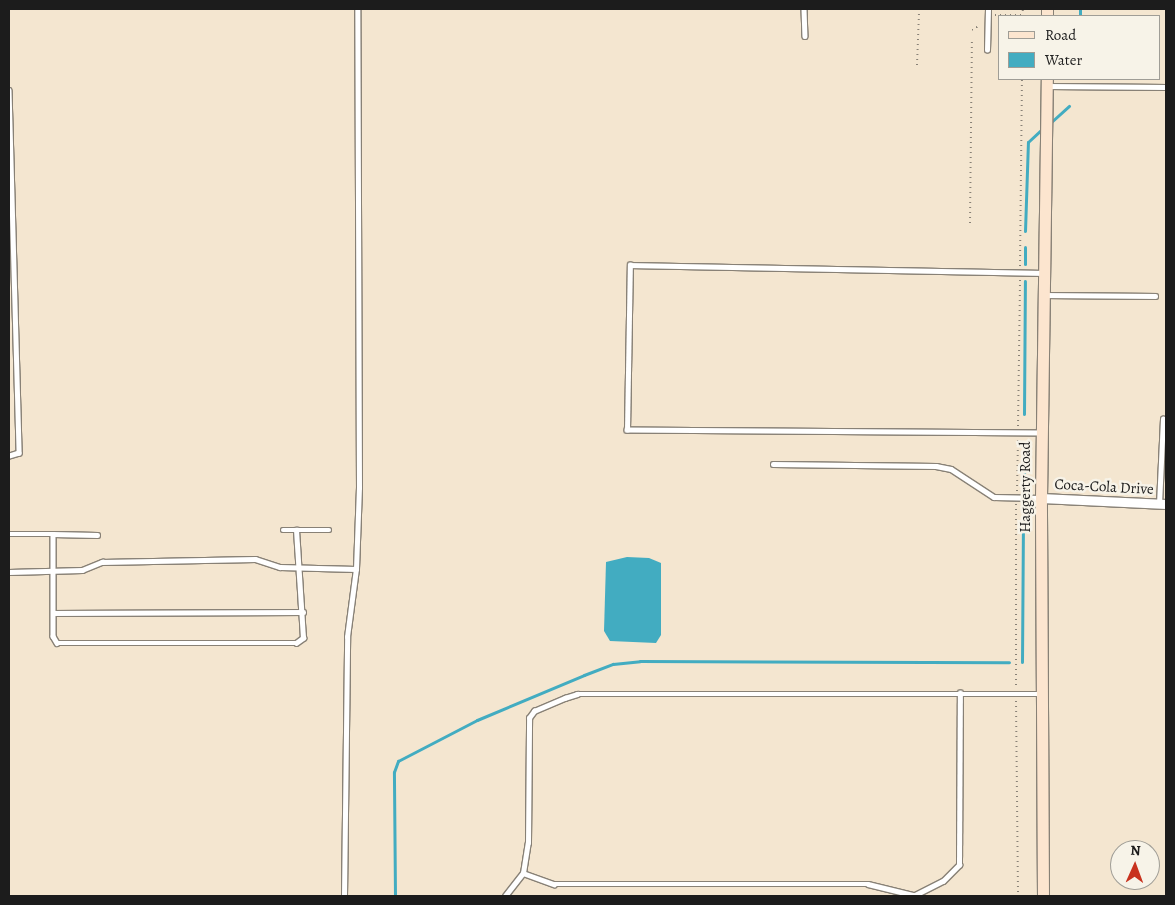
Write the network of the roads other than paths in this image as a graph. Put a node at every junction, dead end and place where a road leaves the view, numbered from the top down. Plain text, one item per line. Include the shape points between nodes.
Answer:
1 (357, 9) edge
2 (804, 9) edge
3 (988, 9) edge
4 (805, 36) dead end
5 (987, 50) dead end
6 (1047, 82) edge
7 (1166, 87) edge
8 (9, 90) edge
9 (1043, 273) junction
10 (1043, 295) junction
11 (1155, 296) dead end
12 (1163, 419) dead end
13 (1042, 433) junction
14 (9, 456) edge
15 (773, 464) dead end
16 (1041, 498) junction
17 (1162, 504) edge
18 (283, 530) dead end
19 (296, 530) junction
20 (329, 530) dead end
21 (9, 534) edge
22 (53, 534) junction
23 (97, 536) dead end
24 (297, 568) junction
25 (356, 569) junction
26 (54, 571) junction
27 (9, 572) edge
28 (303, 612) junction
29 (53, 613) junction
30 (960, 693) junction
31 (1042, 694) junction
32 (523, 873) junction
33 (344, 896) edge
34 (505, 896) edge
35 (916, 896) edge
36 (1043, 896) edge

1 - 25 lane via 359,488
2 - 4 lane
3 - 5 lane
6 - 7 lane
6 - 9 main road, Haggerty Road
8 - 14 lane via 20,453
9 - 10 main road, Haggerty Road
9 - 13 lane via 630,266 627,430
10 - 11 lane
10 - 13 main road, Haggerty Road
12 - 17 lane
13 - 16 main road, Haggerty Road
15 - 16 lane via 936,466 951,469 994,497
16 - 17 street, Coca-Cola Drive
16 - 31 main road, Haggerty Road
18 - 19 lane
19 - 20 lane
19 - 24 lane
21 - 22 lane
22 - 23 lane
22 - 26 lane
24 - 25 lane
24 - 26 lane via 280,567 254,559 102,562 82,570
24 - 28 lane
25 - 33 lane via 347,637
26 - 27 lane
26 - 29 lane
28 - 29 lane
28 - 29 lane via 303,638 296,643 65,645 57,643 53,636
30 - 31 lane
30 - 32 lane via 577,694 565,698 534,711 529,718 528,843
30 - 35 lane via 959,865 943,881
31 - 36 main road, Haggerty Road
32 - 34 lane
32 - 35 lane via 554,884 868,884

